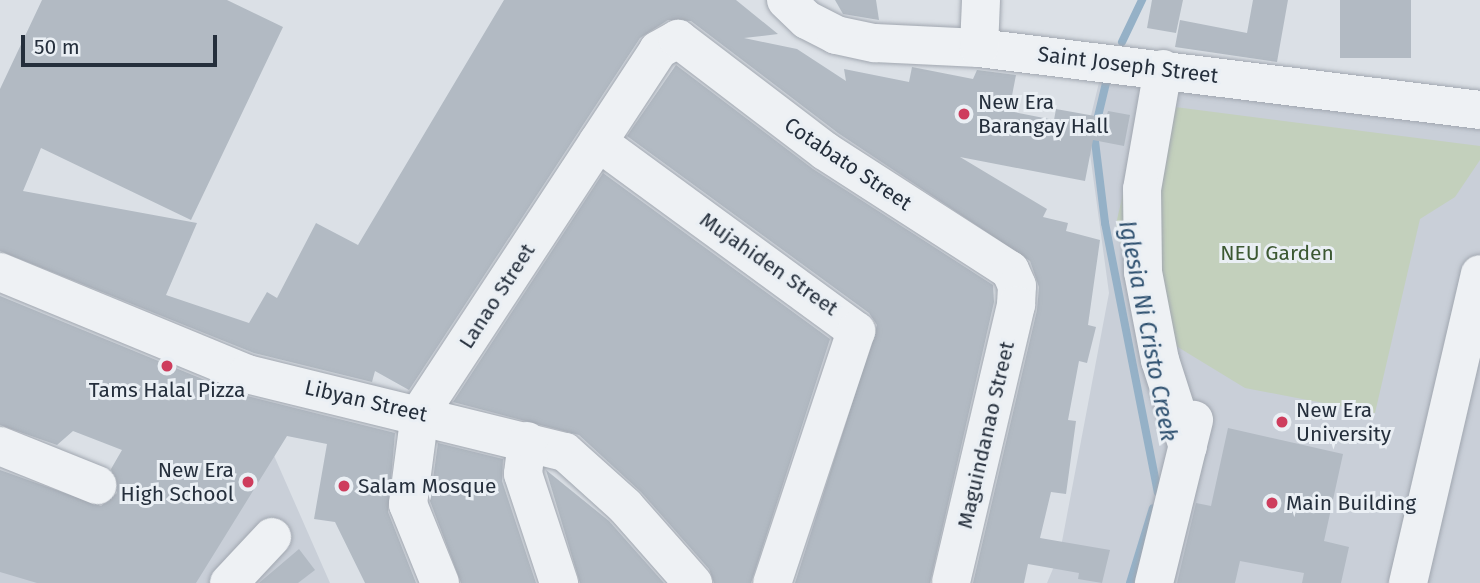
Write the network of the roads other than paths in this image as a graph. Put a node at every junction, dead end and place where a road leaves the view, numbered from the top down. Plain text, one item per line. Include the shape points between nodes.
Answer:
1 (786, 0) edge
2 (981, 0) edge
3 (678, 39) joint
4 (979, 48) junction
5 (1163, 69) junction
6 (1480, 110) edge
7 (598, 142) junction
8 (0, 272) edge
9 (1480, 274) edge
10 (1017, 286) joint
11 (1198, 398) dead end
12 (419, 413) junction
13 (527, 441) junction
14 (0, 446) edge
15 (1188, 447) junction
16 (97, 485) dead end
17 (272, 537) dead end
18 (229, 583) edge
19 (440, 583) edge
20 (559, 583) edge
21 (693, 583) edge
22 (772, 583) edge
23 (951, 583) edge
24 (1154, 583) edge
25 (1408, 583) edge

1 - 4 street, Saint Joseph Street via 807,20 856,40
2 - 4 street
3 - 7 street, Lanao Street via 659,50
3 - 10 street, Cotabato Street via 825,151 1010,270
4 - 5 street, Saint Joseph Street
5 - 6 street, Saint Joseph Street
5 - 15 street via 1142,189 1143,272 1160,360
7 - 12 street, Lanao Street
7 - 22 street, Mujahiden Street via 849,321 856,331
8 - 12 street, Libyan Street via 247,374
9 - 25 street
10 - 23 street, Maguindanao Street
11 - 15 street
12 - 13 street, Libyan Street
12 - 19 street, Lanao Street via 408,504
13 - 20 street via 523,474
13 - 21 street, Libyan Street via 575,460
14 - 16 street
15 - 24 street
17 - 18 street

